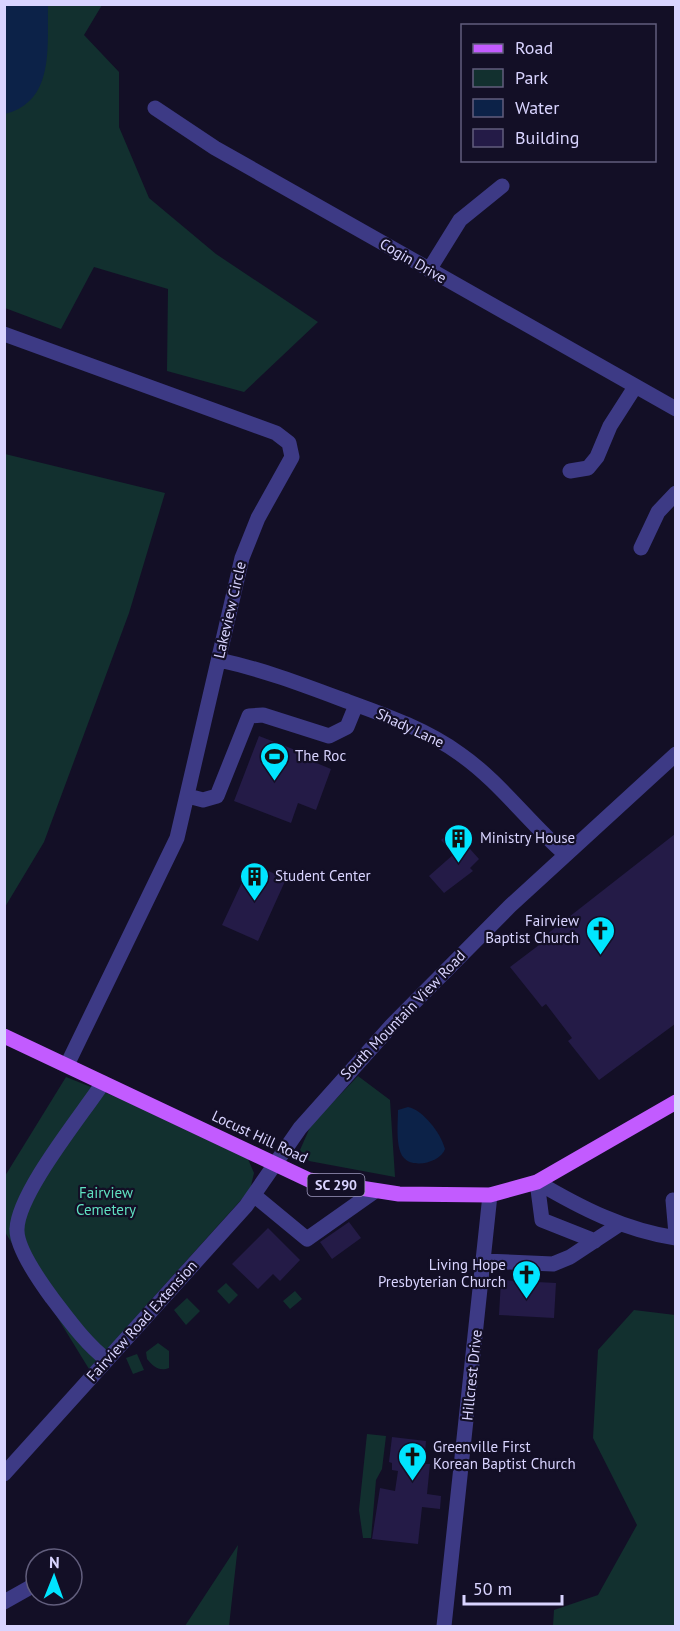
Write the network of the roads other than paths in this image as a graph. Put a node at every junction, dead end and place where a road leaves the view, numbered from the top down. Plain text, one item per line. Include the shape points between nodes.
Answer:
1 (155, 108) dead end
2 (501, 186) dead end
3 (429, 270) junction
4 (4, 334) edge
5 (635, 387) junction
6 (675, 409) edge
7 (570, 471) dead end
8 (675, 493) edge
9 (641, 548) dead end
10 (219, 660) junction
11 (356, 705) junction
12 (675, 754) edge
13 (188, 796) junction
14 (565, 854) junction
15 (4, 1036) edge
16 (67, 1065) junction
17 (103, 1083) junction
18 (675, 1102) edge
19 (274, 1164) junction
20 (537, 1182) junction
21 (375, 1191) junction
22 (490, 1195) junction
23 (255, 1196) junction
24 (673, 1200) dead end
25 (620, 1224) junction
26 (675, 1236) edge
27 (595, 1241) junction
28 (484, 1261) junction
29 (107, 1360) junction
30 (4, 1474) edge
31 (24, 1591) edge
32 (4, 1602) edge
33 (444, 1626) edge

1 - 3 street, Cogin Drive via 214,148
2 - 3 street via 460,220
3 - 5 street, Cogin Drive
4 - 10 street, Lakeview Circle via 276,433 289,443 292,457 288,468 247,540
5 - 6 street, Cogin Drive
5 - 7 street via 610,426 597,457 588,468
8 - 9 street via 658,512
10 - 11 street, Shady Lane
10 - 13 street, Lakeview Circle
11 - 13 street via 347,727 329,736 263,715 249,716 217,796 203,800
11 - 14 street, Shady Lane via 409,725 461,754
12 - 14 street, South Mountain View Road
13 - 16 street, Lakeview Circle via 166,863
14 - 19 street, South Mountain View Road via 392,1025 323,1100
15 - 16 main road, Locust Hill Road / SC 290
16 - 17 main road, Locust Hill Road / SC 290
17 - 19 main road, Locust Hill Road / SC 290
17 - 29 street via 29,1192 17,1230 20,1245 45,1288 78,1332
18 - 20 main road, Locust Hill Road / SC 290
19 - 21 main road, Locust Hill Road / SC 290 via 309,1180
19 - 23 street, Fairview Road Extension
20 - 22 main road, Locust Hill Road / SC 290
20 - 25 street
20 - 27 street via 542,1220
21 - 22 main road, Locust Hill Road / SC 290 via 428,1196
21 - 23 street via 307,1239
22 - 28 street, Hillcrest Drive
23 - 29 street, Fairview Road Extension
24 - 26 street
25 - 26 street
25 - 27 street
27 - 28 street via 553,1264
28 - 33 street, Hillcrest Drive
29 - 30 street, Fairview Road Extension
31 - 32 street

